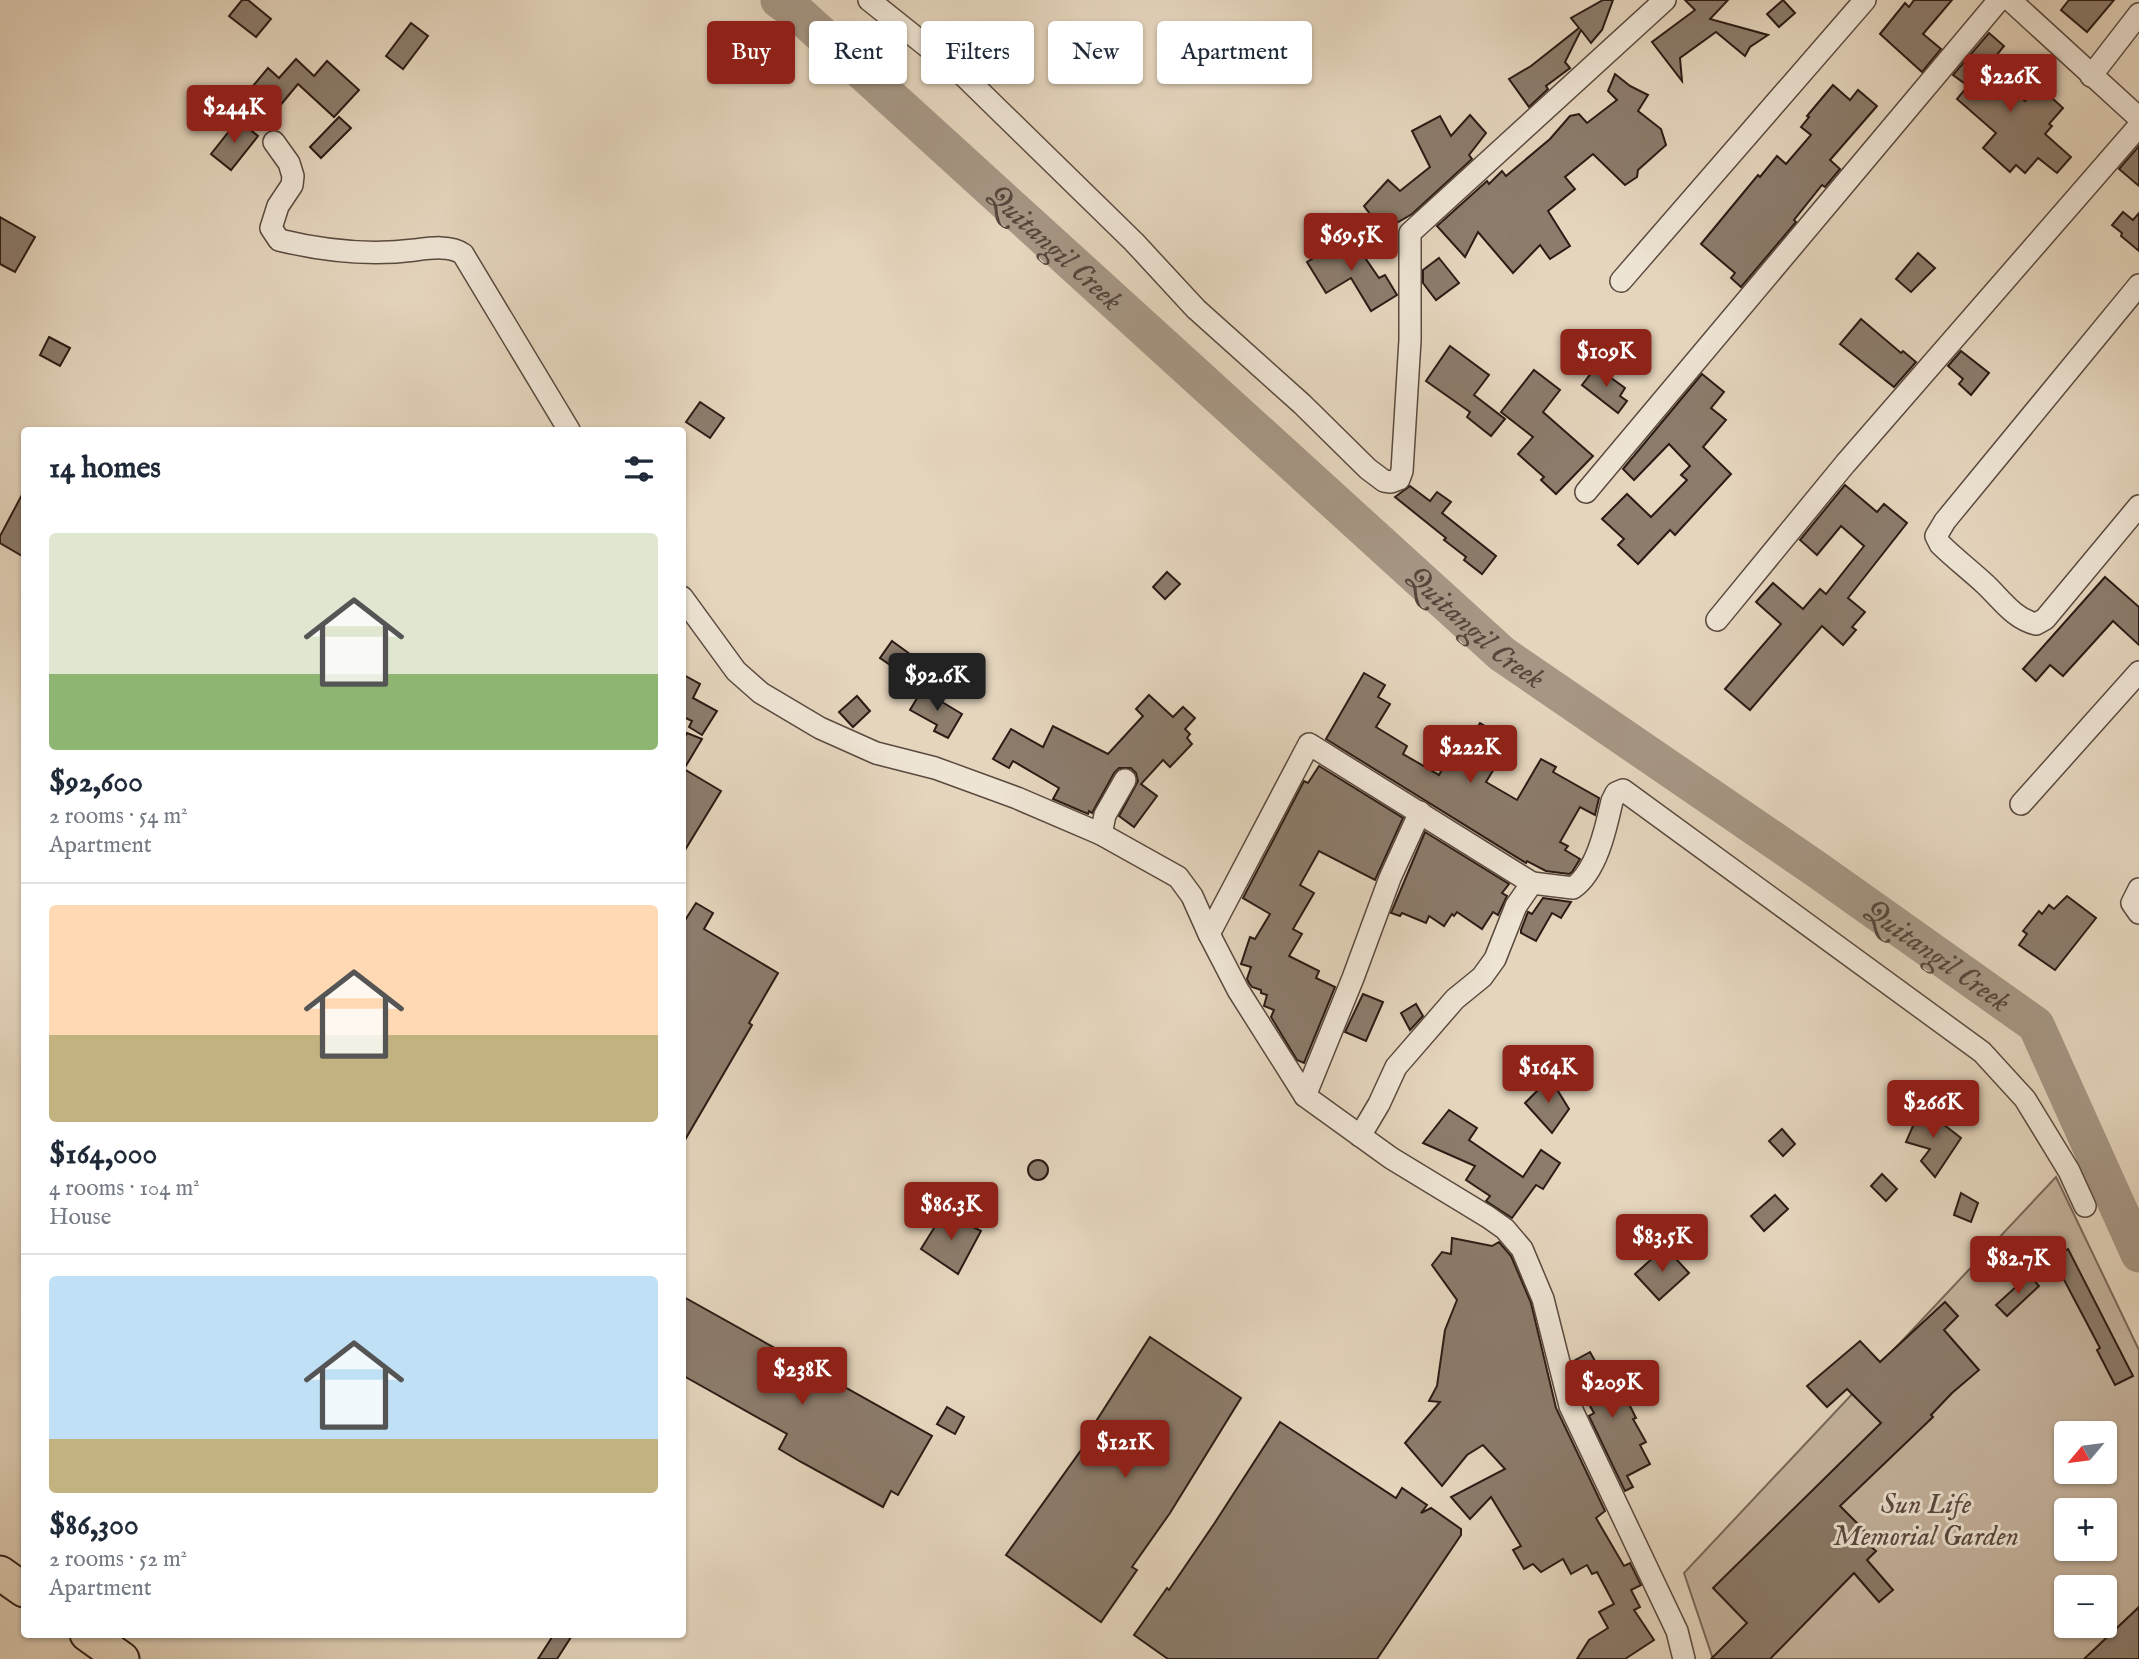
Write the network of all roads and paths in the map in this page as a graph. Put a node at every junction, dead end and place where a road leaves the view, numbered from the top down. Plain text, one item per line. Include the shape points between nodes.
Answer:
1 (869, 0) edge
2 (1665, 0) edge
3 (1865, 0) edge
4 (1998, 0) edge
5 (2010, 0) edge
6 (2139, 14) edge
7 (2091, 76) junction
8 (2139, 118) edge
9 (2139, 127) edge
10 (274, 142) dead end
11 (1621, 281) dead end
12 (2139, 285) edge
13 (567, 427) edge
14 (1586, 492) dead end
15 (2139, 506) edge
16 (686, 602) edge
17 (1717, 620) dead end
18 (2139, 672) edge
19 (1125, 780) dead end
20 (2021, 804) dead end
21 (1420, 812) junction
22 (1101, 834) junction
23 (1532, 883) junction
24 (2139, 889) edge
25 (2139, 913) edge
26 (1209, 934) junction
27 (1305, 1096) junction
28 (1360, 1136) junction
29 (2085, 1206) dead end
30 (0, 1573) edge
31 (21, 1588) edge
32 (93, 1638) edge
33 (122, 1659) edge
34 (1684, 1659) edge

1 - 2 street via 964,76 1196,309 1368,469 1391,482 1399,479 1402,471 1410,340 1409,233
3 - 11 street
4 - 14 street
5 - 7 street
6 - 7 street
7 - 8 street
9 - 17 street via 1845,464
10 - 13 street via 293,176 271,228 278,240 321,250 458,250
12 - 15 street via 1936,536 2011,611 2036,624
16 - 22 street via 736,671 761,693 820,729 876,753 935,768 1017,798
18 - 20 street
19 - 22 street via 1105,815
21 - 23 street
21 - 26 street via 1309,744
21 - 27 street
22 - 26 street via 1178,877
23 - 28 street via 1516,906 1496,959 1396,1067
23 - 29 street via 1573,888 1582,882 1612,801 1623,790 1982,1052 2025,1099
24 - 25 street via 2132,903
26 - 27 street via 1238,990
27 - 28 street
28 - 34 street via 1505,1229 1522,1249 1543,1299 1570,1406 1677,1631
30 - 31 main road
32 - 33 main road

